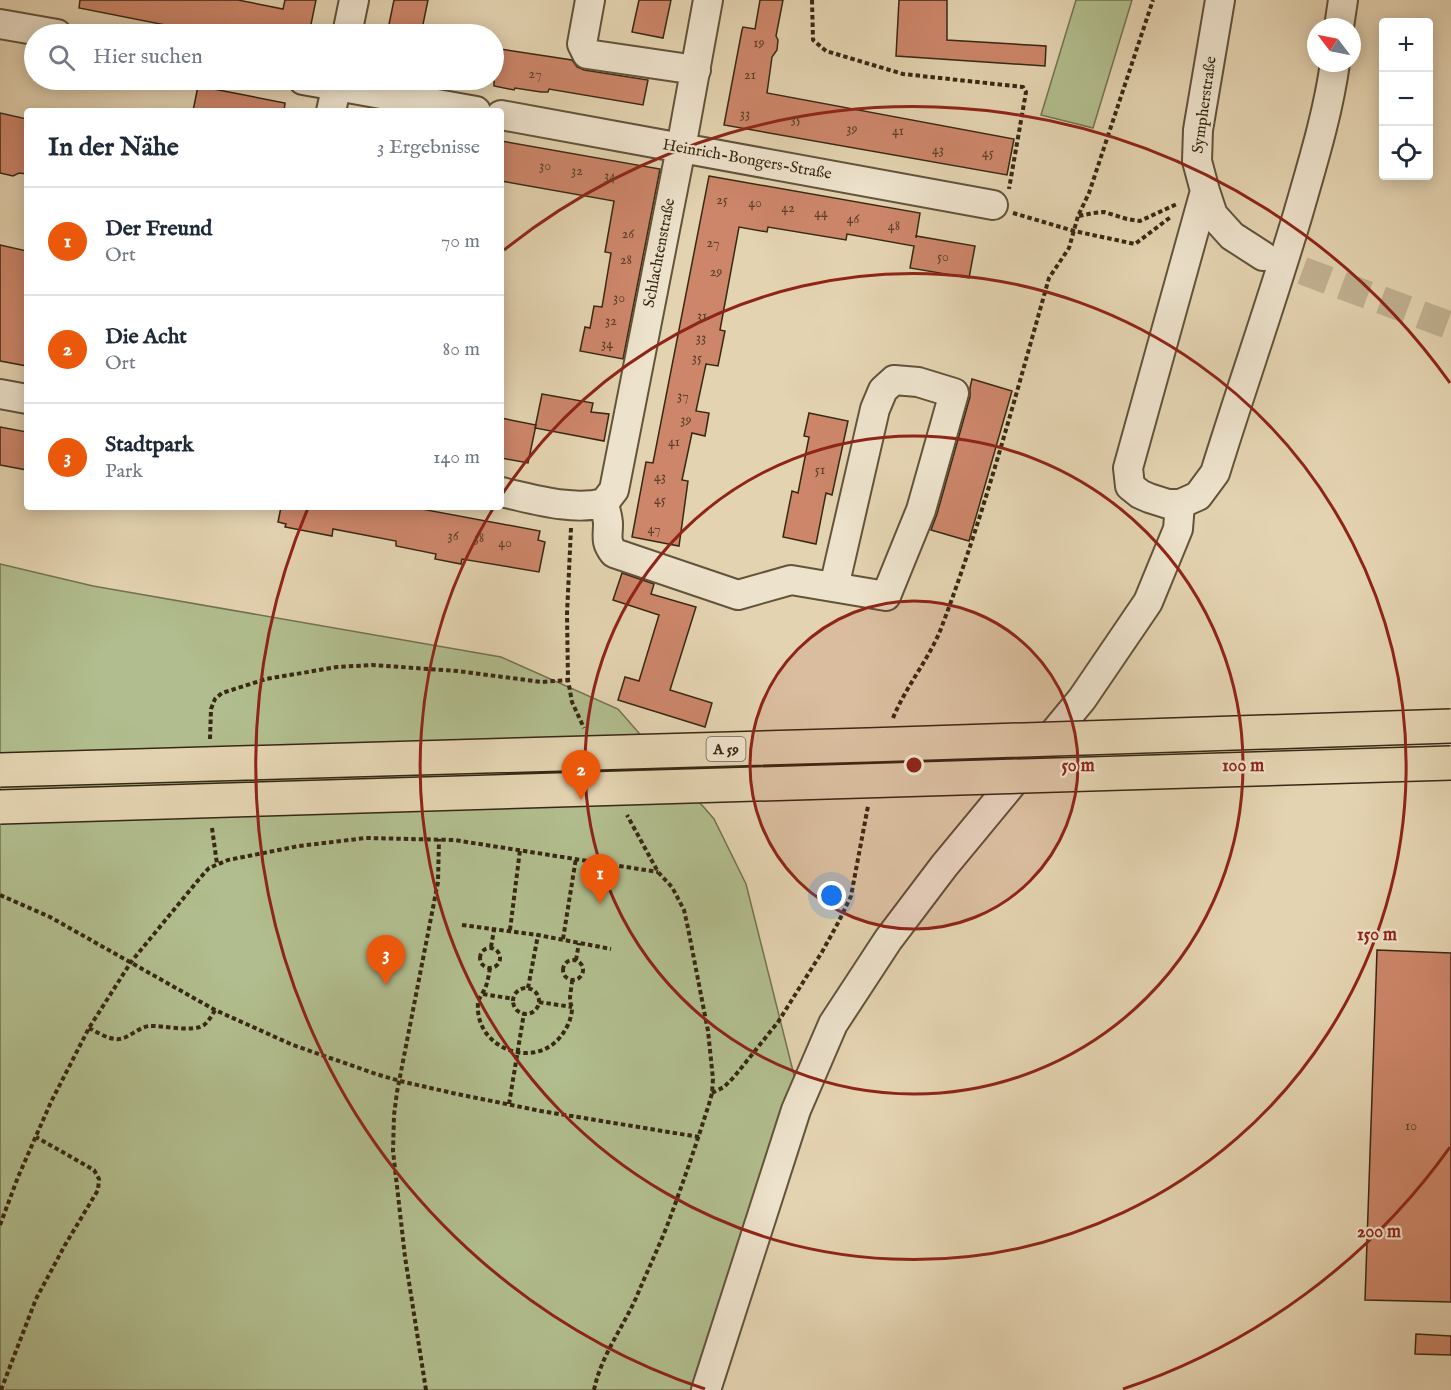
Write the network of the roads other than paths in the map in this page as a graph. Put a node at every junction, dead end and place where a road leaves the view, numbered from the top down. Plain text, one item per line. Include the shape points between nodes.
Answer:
1 (354, 0) edge
2 (590, 0) edge
3 (708, 0) edge
4 (1220, 0) edge
5 (1343, 0) edge
6 (1340, 18) edge
7 (0, 24) edge
8 (349, 24) edge
9 (24, 28) edge
10 (696, 70) junction
11 (1334, 72) edge
12 (335, 92) edge
13 (454, 108) edge
14 (504, 117) edge
15 (681, 148) junction
16 (1205, 191) junction
17 (999, 208) road end
18 (1263, 256) tunnel mouth
19 (0, 394) edge
20 (24, 398) edge
21 (504, 493) edge
22 (604, 503) junction
23 (1180, 504) junction
24 (834, 587) junction
25 (1451, 726) edge
26 (1451, 764) edge
27 (0, 770) edge
28 (0, 807) edge
29 (706, 1390) edge

1 - 8 street
2 - 10 street via 582,44 587,54
3 - 10 street, Schlachtenstraße
4 - 16 street, Sympherstraße via 1198,130 1197,161
5 - 6 street
7 - 9 street
10 - 15 street, Schlachtenstraße
11 - 23 street via 1277,283 1215,473 1198,496
12 - 13 street
14 - 15 street, Heinrich-Bongers-Straße
15 - 17 street, Heinrich-Bongers-Straße
15 - 22 street, Schlachtenstraße via 614,490
16 - 18 street, Sympherstraße via 1213,215 1232,236
16 - 23 street via 1128,468 1130,486 1140,494
19 - 20 street
21 - 22 street via 575,506
22 - 24 street via 609,546 624,557 738,594 791,580
23 - 29 street via 1178,529 1148,602 1082,699 888,940 833,1024 796,1110
24 - 24 street via 886,596 921,510 954,393 918,382 894,380 883,390 875,409
25 - 27 highway, A 59, bridge
26 - 28 highway, A 59, bridge

